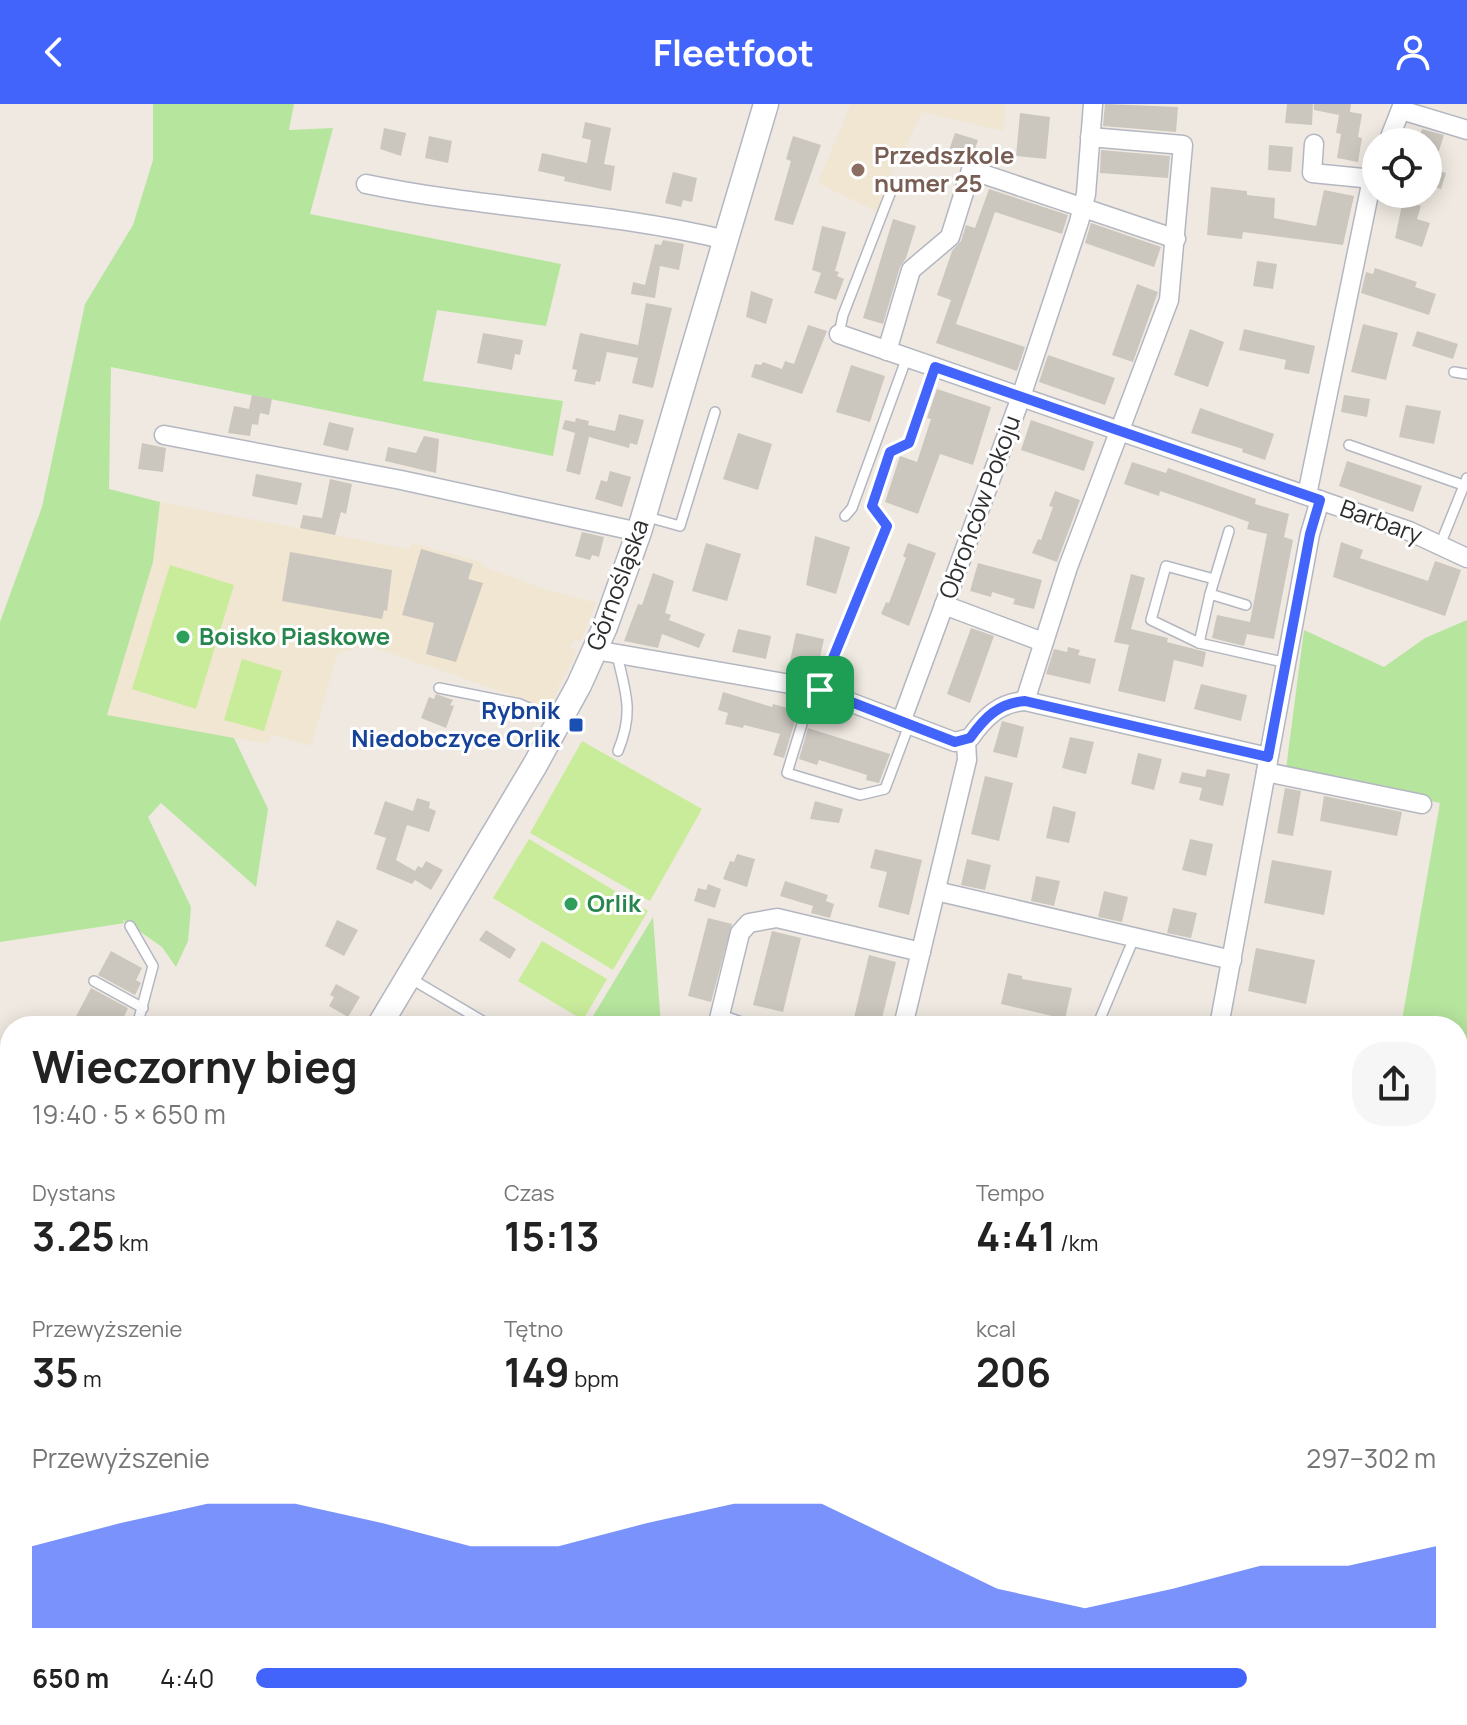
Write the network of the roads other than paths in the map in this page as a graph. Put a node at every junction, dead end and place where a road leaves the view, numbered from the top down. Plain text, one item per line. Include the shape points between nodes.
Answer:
1 (766, 104) edge
2 (1093, 104) edge
3 (1402, 107) edge
4 (1394, 128) edge
5 (1467, 130) edge
6 (1090, 137) junction
7 (1314, 144) dead end
8 (1362, 175) edge
9 (366, 184) dead end
10 (893, 186) dead end
11 (1368, 208) edge
12 (1083, 209) junction
13 (1176, 239) junction
14 (726, 240) junction
15 (839, 334) joint
16 (887, 351) junction
17 (907, 357) junction
18 (935, 367) junction
19 (1454, 372) dead end
20 (1467, 374) edge
21 (1021, 397) junction
22 (715, 412) dead end
23 (1118, 431) junction
24 (164, 435) dead end
25 (1349, 445) dead end
26 (1465, 482) edge
27 (1314, 498) junction
28 (845, 516) dead end
29 (641, 524) junction
30 (1229, 531) dead end
31 (1440, 545) junction
32 (1467, 558) edge
33 (1214, 579) junction
34 (1210, 594) junction
35 (944, 605) junction
36 (1246, 605) dead end
37 (1043, 642) junction
38 (1199, 643) junction
39 (606, 652) junction
40 (1287, 663) junction
41 (439, 688) dead end
42 (816, 689) junction
43 (1025, 701) junction
44 (559, 721) junction
45 (905, 723) junction
46 (966, 741) junction
47 (618, 751) dead end
48 (1267, 764) junction
49 (1422, 804) dead end
50 (936, 891) junction
51 (130, 926) dead end
52 (1134, 938) junction
53 (921, 952) junction
54 (1232, 960) junction
55 (408, 977) junction
56 (94, 981) dead end
57 (143, 1008) junction
58 (140, 1016) edge
59 (385, 1016) edge
60 (474, 1016) edge
61 (720, 1016) edge
62 (905, 1016) edge
63 (1101, 1016) edge
64 (1221, 1016) edge

1 - 14 street, Górnośląska
2 - 6 street, Obrońców Pokoju
3 - 4 street
3 - 5 street
6 - 12 street, Obrońców Pokoju
6 - 13 street via 1183,145
7 - 8 street via 1312,173
9 - 14 street
10 - 15 lane
11 - 27 street
12 - 13 street
12 - 16 street via 971,170 950,237 911,270
12 - 21 street, Obrońców Pokoju
13 - 23 street via 1169,300
14 - 29 street, Górnośląska
15 - 16 street, Barbary
16 - 17 street, Barbary
17 - 18 street, Barbary
17 - 28 lane
18 - 21 street, Barbary
18 - 42 lane via 909,443 890,452 872,506 887,526
19 - 20 lane
21 - 23 street, Barbary
21 - 35 street, Obrońców Pokoju
22 - 29 lane via 680,526
23 - 27 street, Barbary
23 - 37 street
24 - 29 street
25 - 26 lane
26 - 31 lane
27 - 31 street, Barbary
27 - 40 street
29 - 39 street, Górnośląska
30 - 33 lane
31 - 32 street, Barbary
33 - 34 lane
33 - 38 lane via 1166,566 1151,620
34 - 36 lane
34 - 38 lane
35 - 37 street
35 - 45 street, Obrońców Pokoju
37 - 43 street
38 - 40 lane
39 - 42 street
39 - 44 street, Górnośląska
39 - 47 lane via 628,702
40 - 48 street
41 - 44 lane via 520,704
42 - 45 street
42 - 45 lane via 787,773 860,795 885,789
43 - 46 street via 990,714
43 - 48 street
44 - 55 street, Górnośląska
45 - 46 street via 948,740
46 - 50 street via 967,760
48 - 49 street
48 - 54 street
50 - 52 street
50 - 53 street
51 - 57 lane via 153,966
52 - 54 street
52 - 63 lane
53 - 61 street via 777,918 749,923 740,933
53 - 62 street
54 - 64 street
55 - 59 street, Górnośląska
55 - 60 lane
56 - 57 lane
57 - 58 lane

